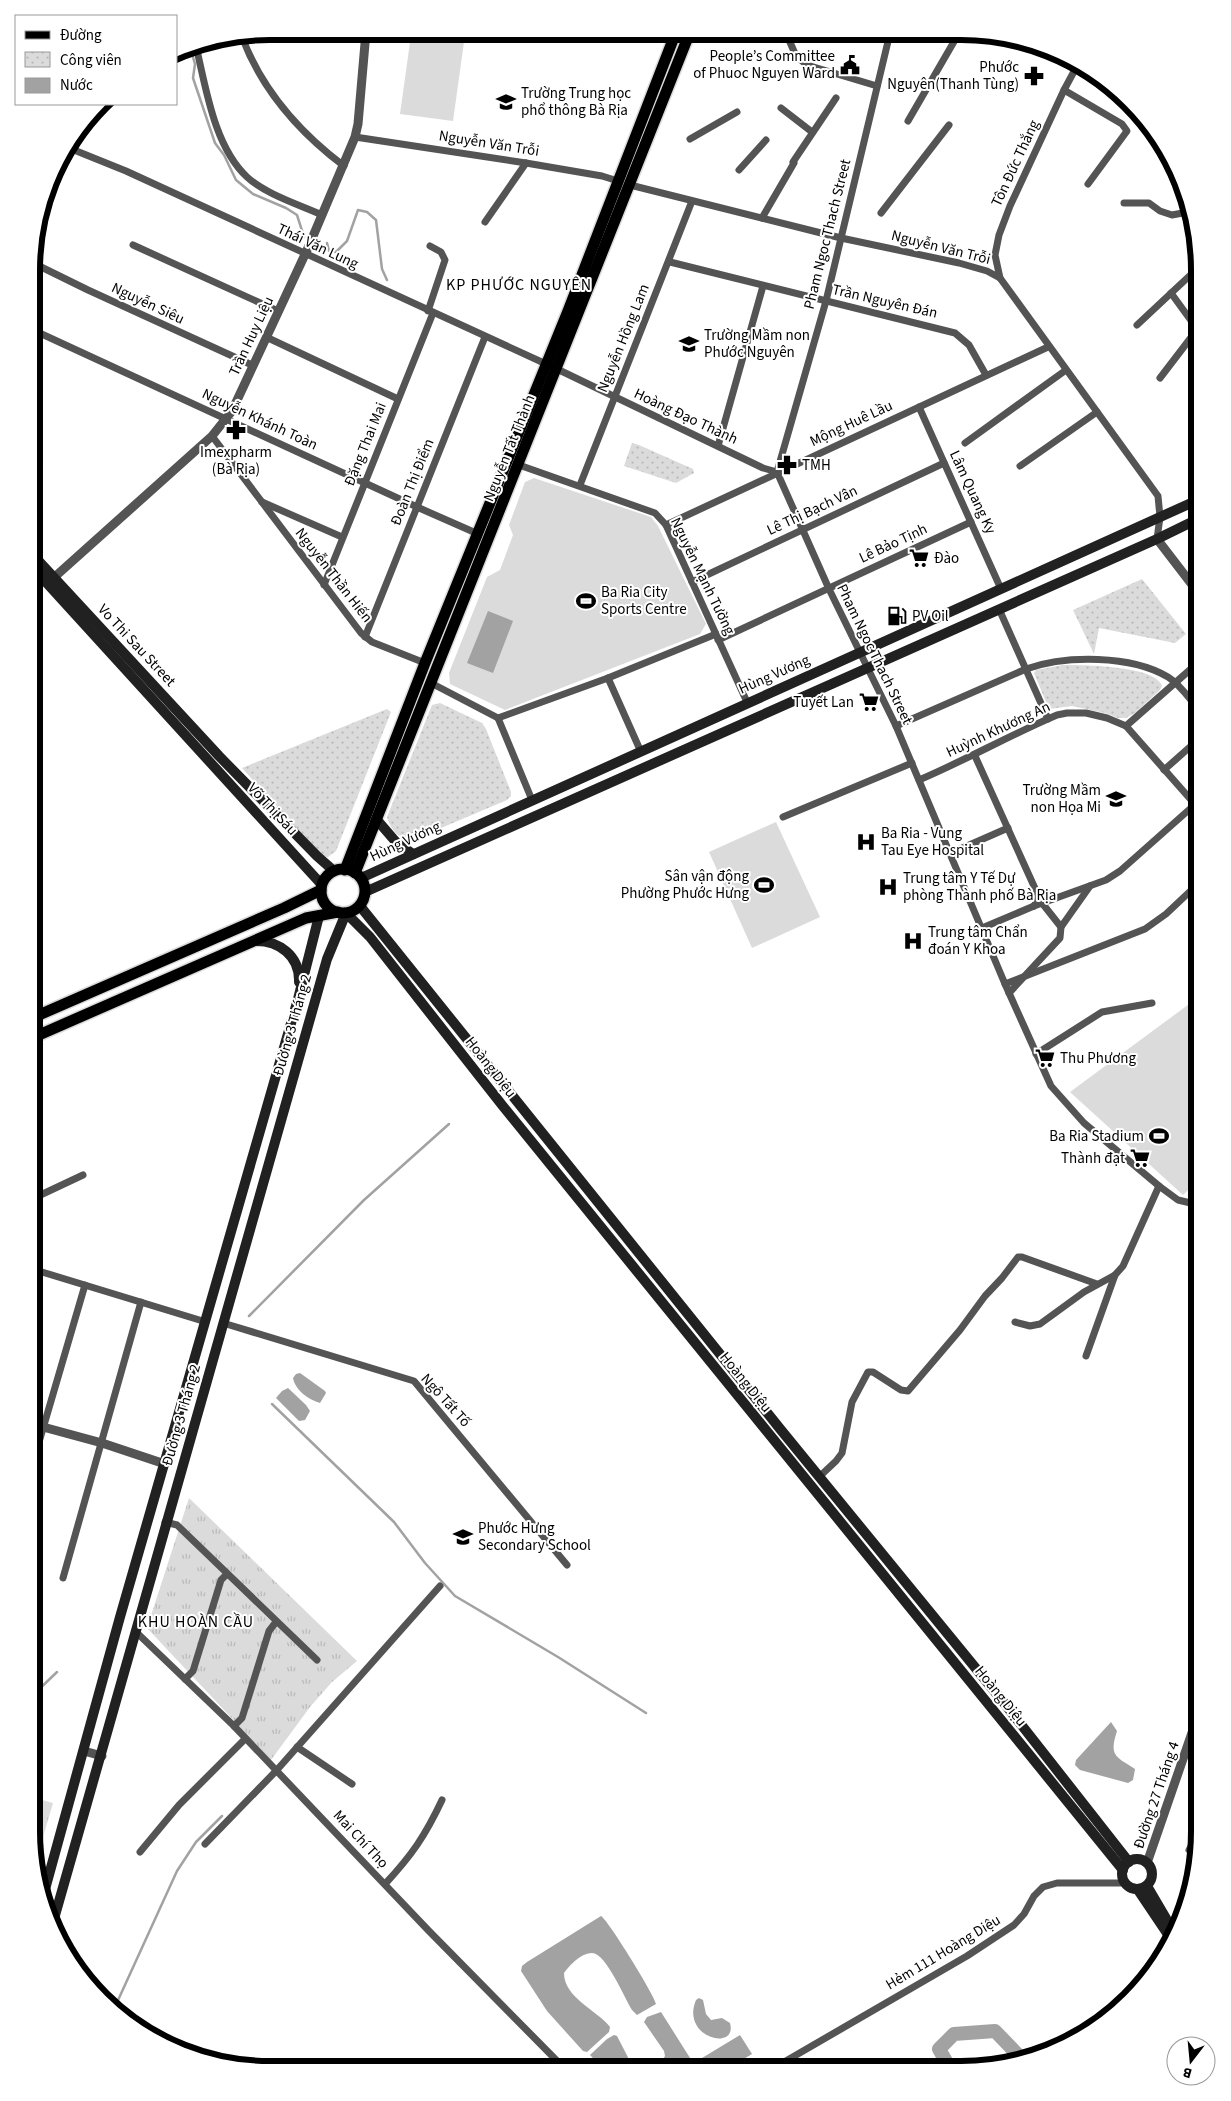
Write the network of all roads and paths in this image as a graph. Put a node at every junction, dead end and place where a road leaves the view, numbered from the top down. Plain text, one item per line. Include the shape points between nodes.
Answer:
1 (365, 40) edge
2 (673, 40) edge
3 (687, 40) edge
4 (789, 40) edge
5 (888, 40) edge
6 (955, 40) edge
7 (244, 41) edge
8 (197, 52) edge
9 (1075, 70) edge
10 (877, 86) junction
11 (1064, 90) junction
12 (836, 98) dead end
13 (781, 108) dead end
14 (737, 112) dead end
15 (908, 121) dead end
16 (949, 125) dead end
17 (812, 132) junction
18 (355, 137) junction
19 (690, 139) dead end
20 (766, 140) dead end
21 (74, 150) edge
22 (526, 163) junction
23 (344, 166) junction
24 (739, 170) dead end
25 (618, 181) junction
26 (1088, 184) dead end
27 (630, 186) junction
28 (692, 201) junction
29 (1124, 203) dead end
30 (881, 213) dead end
31 (1184, 213) edge
32 (322, 215) junction
33 (762, 218) junction
34 (485, 222) dead end
35 (841, 238) junction
36 (133, 245) dead end
37 (430, 246) dead end
38 (304, 254) junction
39 (670, 262) junction
40 (40, 266) edge
41 (1191, 274) edge
42 (1000, 278) junction
43 (763, 286) junction
44 (1171, 293) junction
45 (826, 301) junction
46 (278, 311) junction
47 (431, 312) junction
48 (1191, 320) edge
49 (1137, 325) dead end
50 (40, 333) edge
51 (266, 337) junction
52 (485, 337) junction
53 (1191, 338) edge
54 (1048, 346) junction
55 (252, 365) junction
56 (545, 365) junction
57 (557, 369) junction
58 (1066, 370) junction
59 (986, 375) junction
60 (1160, 378) dead end
61 (614, 397) junction
62 (398, 399) junction
63 (919, 407) junction
64 (1097, 412) junction
65 (227, 419) junction
66 (212, 436) junction
67 (964, 443) dead end
68 (718, 446) junction
69 (944, 463) junction
70 (519, 464) junction
71 (1020, 466) dead end
72 (777, 472) junction
73 (364, 483) junction
74 (580, 485) junction
75 (261, 502) junction
76 (1191, 503) edge
77 (416, 507) junction
78 (1160, 517) junction
79 (971, 522) junction
80 (1191, 522) edge
81 (666, 525) junction
82 (802, 530) junction
83 (476, 533) junction
84 (342, 537) junction
85 (1157, 538) junction
86 (40, 565) edge
87 (40, 573) edge
88 (50, 580) junction
89 (692, 582) junction
90 (1191, 583) edge
91 (324, 585) junction
92 (829, 589) junction
93 (1001, 589) junction
94 (999, 609) junction
95 (365, 637) junction
96 (717, 637) junction
97 (861, 653) junction
98 (425, 663) junction
99 (867, 667) junction
100 (1026, 669) junction
101 (1191, 669) edge
102 (608, 678) junction
103 (1176, 682) junction
104 (431, 683) junction
105 (1191, 700) edge
106 (747, 702) junction
107 (498, 718) junction
108 (1048, 719) junction
109 (896, 726) junction
110 (1126, 726) junction
111 (1191, 746) edge
112 (641, 752) junction
113 (975, 756) junction
114 (912, 763) junction
115 (1164, 770) junction
116 (919, 780) junction
117 (1191, 798) edge
118 (532, 800) junction
119 (1191, 811) edge
120 (782, 816) dead end
121 (377, 820) junction
122 (1008, 828) junction
123 (413, 854) junction
124 (951, 854) junction
125 (349, 873) junction
126 (1091, 886) junction
127 (1191, 890) edge
128 (321, 891) junction
129 (365, 892) junction
130 (1042, 903) junction
131 (360, 906) junction
132 (1034, 906) junction
133 (342, 913) junction
134 (319, 916) junction
135 (1061, 927) junction
136 (982, 928) junction
137 (253, 941) junction
138 (1027, 975) junction
139 (1005, 984) junction
140 (1009, 993) junction
141 (298, 999) junction
142 (1152, 1002) dead end
143 (40, 1015) edge
144 (40, 1034) edge
145 (1036, 1054) junction
146 (83, 1176) dead end
147 (1159, 1186) junction
148 (40, 1195) edge
149 (1191, 1203) edge
150 (612, 1219) junction
151 (602, 1228) junction
152 (40, 1271) edge
153 (1115, 1275) junction
154 (1097, 1284) junction
155 (84, 1285) junction
156 (141, 1302) junction
157 (206, 1322) junction
158 (1015, 1322) dead end
159 (223, 1323) junction
160 (1086, 1356) dead end
161 (40, 1426) edge
162 (43, 1427) junction
163 (40, 1438) edge
164 (102, 1443) junction
165 (165, 1464) junction
166 (819, 1477) junction
167 (834, 1495) junction
168 (824, 1502) junction
169 (166, 1522) junction
170 (567, 1565) dead end
171 (227, 1574) junction
172 (64, 1578) dead end
173 (440, 1586) dead end
174 (276, 1622) junction
175 (135, 1631) junction
176 (317, 1660) dead end
177 (185, 1679) junction
178 (234, 1726) junction
179 (1191, 1733) edge
180 (245, 1740) junction
181 (296, 1748) junction
182 (1186, 1750) junction
183 (84, 1751) junction
184 (1191, 1753) edge
185 (102, 1756) junction
186 (276, 1771) junction
187 (352, 1784) dead end
188 (442, 1800) dead end
189 (205, 1844) dead end
190 (1191, 1847) edge
191 (1189, 1850) dead end
192 (140, 1852) dead end
193 (1147, 1863) junction
194 (1126, 1866) junction
195 (46, 1884) edge
196 (385, 1884) junction
197 (1125, 1884) junction
198 (1142, 1888) junction
199 (56, 1914) edge
200 (1170, 1926) edge
201 (1167, 1933) edge
202 (557, 2061) edge
203 (786, 2061) edge

1 - 18 street, Trần Huy Liệu
2 - 25 main road, Nguyễn Tất Thành
3 - 27 main road, Nguyễn Tất Thành
4 - 10 street via 796,56 807,65
5 - 10 street, Pham Ngoc Thach Street
6 - 15 street
7 - 23 street via 256,71 273,97 302,129
8 - 32 street via 217,124 234,162 248,178 265,189
9 - 11 street, Tôn Đức Thắng
10 - 35 street, Pham Ngoc Thach Street
11 - 26 street via 1127,129
11 - 42 street, Tôn Đức Thắng via 998,236 995,255
12 - 17 street
13 - 17 street
14 - 19 street
16 - 30 street
17 - 33 street
18 - 22 street, Nguyễn Văn Trỗi
18 - 23 street, Trần Huy Liệu
20 - 24 street
21 - 38 street, Thái Văn Lung
22 - 25 street, Nguyễn Văn Trỗi
22 - 34 street
23 - 32 street, Trần Huy Liệu
25 - 56 main road, Nguyễn Tất Thành
27 - 28 street, Nguyễn Văn Trỗi
27 - 57 main road, Nguyễn Tất Thành
28 - 33 street, Nguyễn Văn Trỗi
28 - 39 street, Nguyễn Hồng Lam
29 - 31 street via 1149,203 1172,215
32 - 38 street, Trần Huy Liệu
33 - 35 street, Nguyễn Văn Trỗi
35 - 42 street, Nguyễn Văn Trỗi via 959,263
35 - 45 street, Pham Ngoc Thach Street
36 - 46 street
37 - 47 street, Đặng Thai Mai via 441,252 446,260
38 - 46 street, Trần Huy Liệu
38 - 47 street, Thái Văn Lung
39 - 43 street, Trần Nguyên Đán
39 - 61 street, Nguyễn Hồng Lam
40 - 55 street, Nguyễn Siêu
41 - 44 street
42 - 54 street, Nguyễn Văn Trỗi
43 - 45 street, Trần Nguyên Đán
43 - 68 street
44 - 48 street
44 - 49 street
45 - 59 street, Trần Nguyên Đán via 954,333 969,346
45 - 72 street, Pham Ngoc Thach Street
46 - 51 street, Trần Huy Liệu
47 - 52 street, Thái Văn Lung
47 - 62 street, Đặng Thai Mai
50 - 65 street, Nguyễn Khánh Toàn
51 - 55 street, Trần Huy Liệu
51 - 62 street
52 - 56 street, Thái Văn Lung
52 - 77 street, Đoàn Thị Điểm
53 - 60 street
54 - 58 street, Nguyễn Văn Trỗi
54 - 59 street, Mộng Huê Lầu
55 - 65 street, Trần Huy Liệu
56 - 57 street, Thái Văn Lung
56 - 83 main road, Nguyễn Tất Thành
57 - 61 street, Hoàng Đạo Thành
57 - 70 main road, Nguyễn Tất Thành
58 - 64 street, Nguyễn Văn Trỗi
58 - 67 street
59 - 63 street, Mộng Huê Lầu
61 - 68 street, Hoàng Đạo Thành
61 - 74 street, Nguyễn Hồng Lam
62 - 73 street, Đặng Thai Mai
63 - 69 street, Lâm Quang Ky
63 - 72 street, Mộng Huê Lầu
64 - 71 street
64 - 78 street, Nguyễn Văn Trỗi via 1158,496
65 - 66 street, Trần Huy Liệu
65 - 73 street, Nguyễn Khánh Toàn
66 - 75 street, Nguyễn Thần Hiến
66 - 88 street, Trần Huy Liệu
68 - 72 street, Hoàng Đạo Thành
69 - 79 street, Lâm Quang Ky
69 - 82 street, Lê Thị Bạch Vân
70 - 74 street, Nguyễn Mạnh Tường
70 - 104 main road, Nguyễn Tất Thành
72 - 81 street, Mộng Huê Lầu
72 - 82 street, Pham Ngoc Thach Street
73 - 77 street, Nguyễn Khánh Toàn
73 - 84 street, Đặng Thai Mai
74 - 81 street, Nguyễn Mạnh Tường via 655,513
75 - 84 street, Nguyễn Thần Hiến
75 - 91 street, Nguyễn Thần Hiến
76 - 78 main road, Hùng Vương
77 - 83 street, Nguyễn Khánh Toàn
77 - 95 street, Đoàn Thị Điểm
78 - 85 street, Nguyễn Văn Trỗi
78 - 93 main road, Hùng Vương
79 - 92 street, Lê Bảo Tịnh
79 - 93 street, Lâm Quang Ky
80 - 85 main road, Hùng Vương
81 - 89 street, Nguyễn Mạnh Tường
82 - 89 street, Lê Thị Bạch Vân
82 - 92 street, Pham Ngoc Thach Street
83 - 98 main road, Nguyễn Tất Thành
84 - 91 street, Đặng Thai Mai
85 - 90 street
85 - 94 main road, Hùng Vương
86 - 88 main road
87 - 88 main road
88 - 125 main road, Võ Thị Sáu via 316,856
88 - 128 main road, Võ Thị Sáu
89 - 96 street, Nguyễn Mạnh Tường
91 - 95 street, Nguyễn Thần Hiến
92 - 96 street, Lê Bảo Tịnh
92 - 97 street, Pham Ngoc Thach Street
93 - 97 main road, Hùng Vương
94 - 99 main road, Hùng Vương
94 - 100 street
95 - 98 street, Nguyễn Thần Hiến
96 - 102 street, Lê Bảo Tịnh
96 - 106 street, Nguyễn Mạnh Tường
97 - 99 street, Pham Ngoc Thach Street
97 - 106 main road, Hùng Vương
98 - 125 main road, Nguyễn Tất Thành
99 - 109 street, Pham Ngoc Thach Street
99 - 129 main road, Hùng Vương
100 - 103 street via 1063,661 1110,660 1158,672
100 - 108 street
100 - 109 street
101 - 103 street
102 - 107 street, Lê Bảo Tịnh
102 - 112 street
103 - 105 street
103 - 110 street
104 - 107 street
104 - 121 main road, Nguyễn Tất Thành
106 - 112 main road, Hùng Vương
107 - 118 street
108 - 110 street, Huỳnh Khương An via 1068,712 1086,713
108 - 113 street, Huỳnh Khương An
109 - 114 street, Pham Ngoc Thach Street
110 - 115 street, Huỳnh Khương An
111 - 115 street
112 - 118 main road, Hùng Vương
113 - 116 street, Huỳnh Khương An
113 - 122 street
114 - 116 street, Pham Ngoc Thach Street
114 - 120 street
115 - 117 street, Huỳnh Khương An
116 - 124 street, Pham Ngoc Thach Street
118 - 123 main road, Hùng Vương
119 - 126 street via 1120,871
121 - 123 main road via 396,842
121 - 125 main road, Nguyễn Tất Thành
122 - 124 street
122 - 132 street via 1038,894
123 - 125 main road, Hùng Vương
124 - 136 street, Pham Ngoc Thach Street
125 - 128 main road via 328,876
125 - 129 main road
126 - 130 street
126 - 135 street
127 - 138 street via 1145,929
128 - 133 main road via 330,910
128 - 134 main road
128 - 143 main road
129 - 131 main road
130 - 132 street
130 - 135 street
131 - 133 main road
131 - 150 main road, Hoàng Diệu
132 - 136 street
133 - 134 main road
133 - 151 main road, Hoàng Diệu via 370,937
133 - 159 main road, Đường 3 Tháng 2
134 - 137 main road via 306,918
134 - 141 main road, Đường 3 Tháng 2
135 - 138 street via 1060,938
136 - 139 street, Pham Ngoc Thach Street
137 - 141 main road via 264,940 288,951 299,975
137 - 144 main road
138 - 139 street
138 - 140 street
139 - 140 street, Pham Ngoc Thach Street
140 - 145 street, Pham Ngoc Thach Street
141 - 157 main road, Đường 3 Tháng 2
142 - 145 street via 1102,1012
145 - 147 street, Pham Ngoc Thach Street via 1046,1077 1062,1100 1084,1123
146 - 148 street
147 - 149 street, Pham Ngoc Thach Street via 1178,1200
147 - 153 street via 1123,1266
150 - 151 main road
150 - 166 main road, Hoàng Diệu
151 - 168 main road, Hoàng Diệu
152 - 155 street
153 - 154 street
153 - 160 street
154 - 158 street via 1040,1324 1030,1326
154 - 166 street via 1018,1257 908,1391 868,1372 852,1402 842,1452
155 - 156 street
155 - 162 street
156 - 157 street
156 - 164 street
157 - 165 main road, Đường 3 Tháng 2
159 - 169 main road, Đường 3 Tháng 2
159 - 170 street, Ngô Tất Tố via 414,1381
161 - 162 street
162 - 163 street
162 - 164 street
164 - 165 street
164 - 172 street
165 - 183 main road, Đường 3 Tháng 2
166 - 167 main road, Hoàng Diệu
167 - 168 main road
167 - 194 main road, Hoàng Diệu via 1005,1704
168 - 194 main road, Hoàng Diệu
169 - 171 street via 177,1525
169 - 175 main road, Đường 3 Tháng 2
171 - 174 street
171 - 177 street via 221,1580 193,1671
173 - 181 street
174 - 176 street
174 - 178 street via 269,1631 242,1718
175 - 177 street, Mai Chí Thọ
175 - 185 main road, Đường 3 Tháng 2
177 - 178 street, Mai Chí Thọ
178 - 180 street, Mai Chí Thọ
179 - 182 street, Đường 27 Tháng 4
180 - 186 street, Mai Chí Thọ
180 - 192 street via 179,1805
181 - 186 street
181 - 187 street
182 - 184 street
182 - 193 street, Đường 27 Tháng 4
183 - 185 street
183 - 195 main road, Đường 3 Tháng 2
185 - 199 main road, Đường 3 Tháng 2
186 - 189 street
186 - 196 street, Mai Chí Thọ
188 - 196 street via 412,1854
190 - 191 street
193 - 194 main road via 1138,1859
193 - 198 main road via 1153,1875
194 - 197 main road
196 - 202 street, Mai Chí Thọ
197 - 198 main road via 1133,1889
197 - 203 street, Hẻm 111 Hoàng Diệu via 1057,1882 1043,1887 1014,1926
198 - 200 main road
198 - 201 main road

